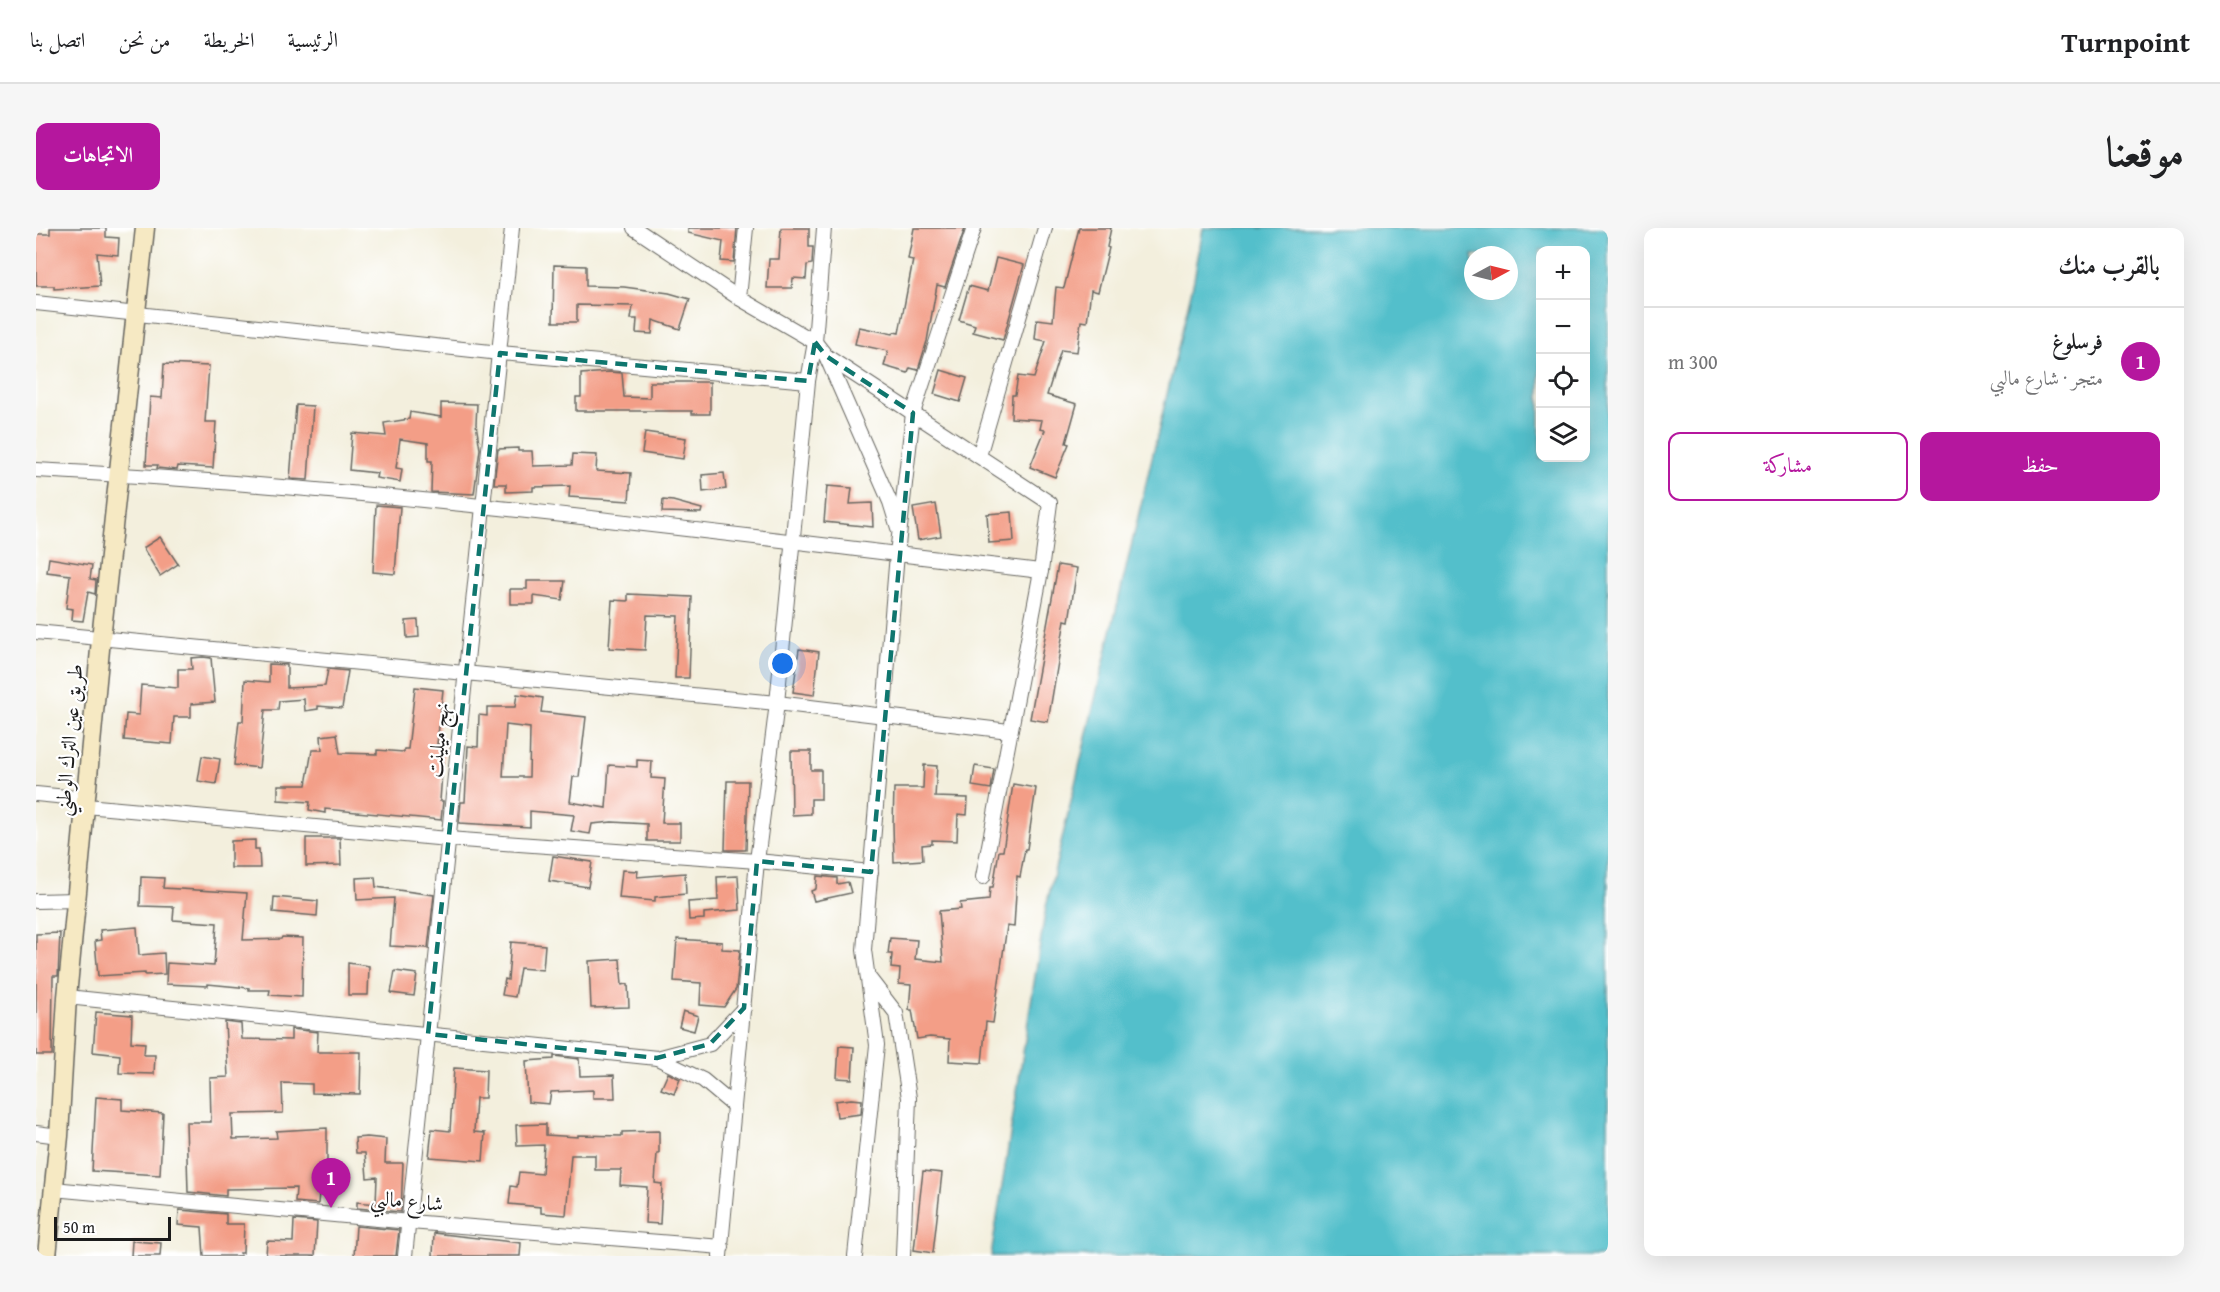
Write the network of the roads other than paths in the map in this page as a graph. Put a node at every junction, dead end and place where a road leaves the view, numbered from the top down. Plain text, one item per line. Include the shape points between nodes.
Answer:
1 (146, 228) edge
2 (512, 228) edge
3 (634, 228) edge
4 (746, 228) edge
5 (824, 228) edge
6 (974, 228) edge
7 (1045, 228) edge
8 (739, 298) junction
9 (36, 303) edge
10 (137, 314) junction
11 (815, 342) junction
12 (500, 353) junction
13 (826, 356) junction
14 (808, 381) junction
15 (913, 413) junction
16 (979, 456) junction
17 (36, 470) edge
18 (118, 474) junction
19 (484, 505) junction
20 (900, 536) junction
21 (793, 540) junction
22 (897, 554) junction
23 (1041, 571) junction
24 (36, 632) edge
25 (101, 639) junction
26 (466, 673) junction
27 (777, 703) junction
28 (883, 717) junction
29 (1009, 732) junction
30 (36, 794) edge
31 (86, 802) junction
32 (448, 839) junction
33 (757, 861) junction
34 (871, 872) junction
35 (983, 877) dead end
36 (77, 900) junction
37 (36, 901) edge
38 (867, 976) junction
39 (67, 997) junction
40 (744, 1008) junction
41 (428, 1034) junction
42 (657, 1058) junction
43 (734, 1106) junction
44 (36, 1133) edge
45 (59, 1136) junction
46 (53, 1190) junction
47 (410, 1222) junction
48 (721, 1252) edge
49 (47, 1256) edge
50 (405, 1256) edge
51 (855, 1256) edge
52 (903, 1256) edge

1 - 10 main road, طريق عين الترك الوطني
2 - 12 street, نهج ميلينت
3 - 8 street
4 - 8 street
5 - 11 street
6 - 15 street
7 - 16 street
8 - 11 street
9 - 10 street
10 - 12 street
10 - 18 main road, طريق عين الترك الوطني
11 - 13 street
11 - 14 street
12 - 14 street
12 - 19 street, نهج ميلينت
13 - 15 street
13 - 20 street via 890,501
14 - 21 street
15 - 16 street
15 - 20 street
16 - 23 street via 1050,503
17 - 18 street
18 - 19 street
18 - 25 main road, طريق عين الترك الوطني
19 - 21 street
19 - 26 street, نهج ميلينت
20 - 22 street
21 - 22 street
21 - 27 street
22 - 23 street
22 - 28 street
23 - 29 street
24 - 25 street
25 - 26 street
25 - 31 main road, طريق عين الترك الوطني
26 - 27 street
26 - 32 street, نهج ميلينت
27 - 28 street
27 - 33 street
28 - 29 street
28 - 34 street
29 - 35 street
30 - 31 street
31 - 32 street
31 - 36 main road, طريق عين الترك الوطني
32 - 33 street
32 - 41 street, نهج ميلينت
33 - 34 street
33 - 40 street
34 - 38 street via 864,950
36 - 37 street
36 - 39 main road, طريق عين الترك الوطني
38 - 51 street via 877,1045
38 - 52 street via 896,1013 909,1098
39 - 41 street
39 - 45 main road, طريق عين الترك الوطني
40 - 42 street via 710,1044
40 - 43 street
41 - 42 street
41 - 47 street, نهج ميلينت
42 - 43 street via 703,1080
43 - 48 street
44 - 45 street
45 - 46 main road, طريق عين الترك الوطني
46 - 47 street, شارع مالبي
46 - 49 main road, طريق عين الترك الوطني
47 - 48 street, شارع مالبي
47 - 50 street, نهج ميلينت

